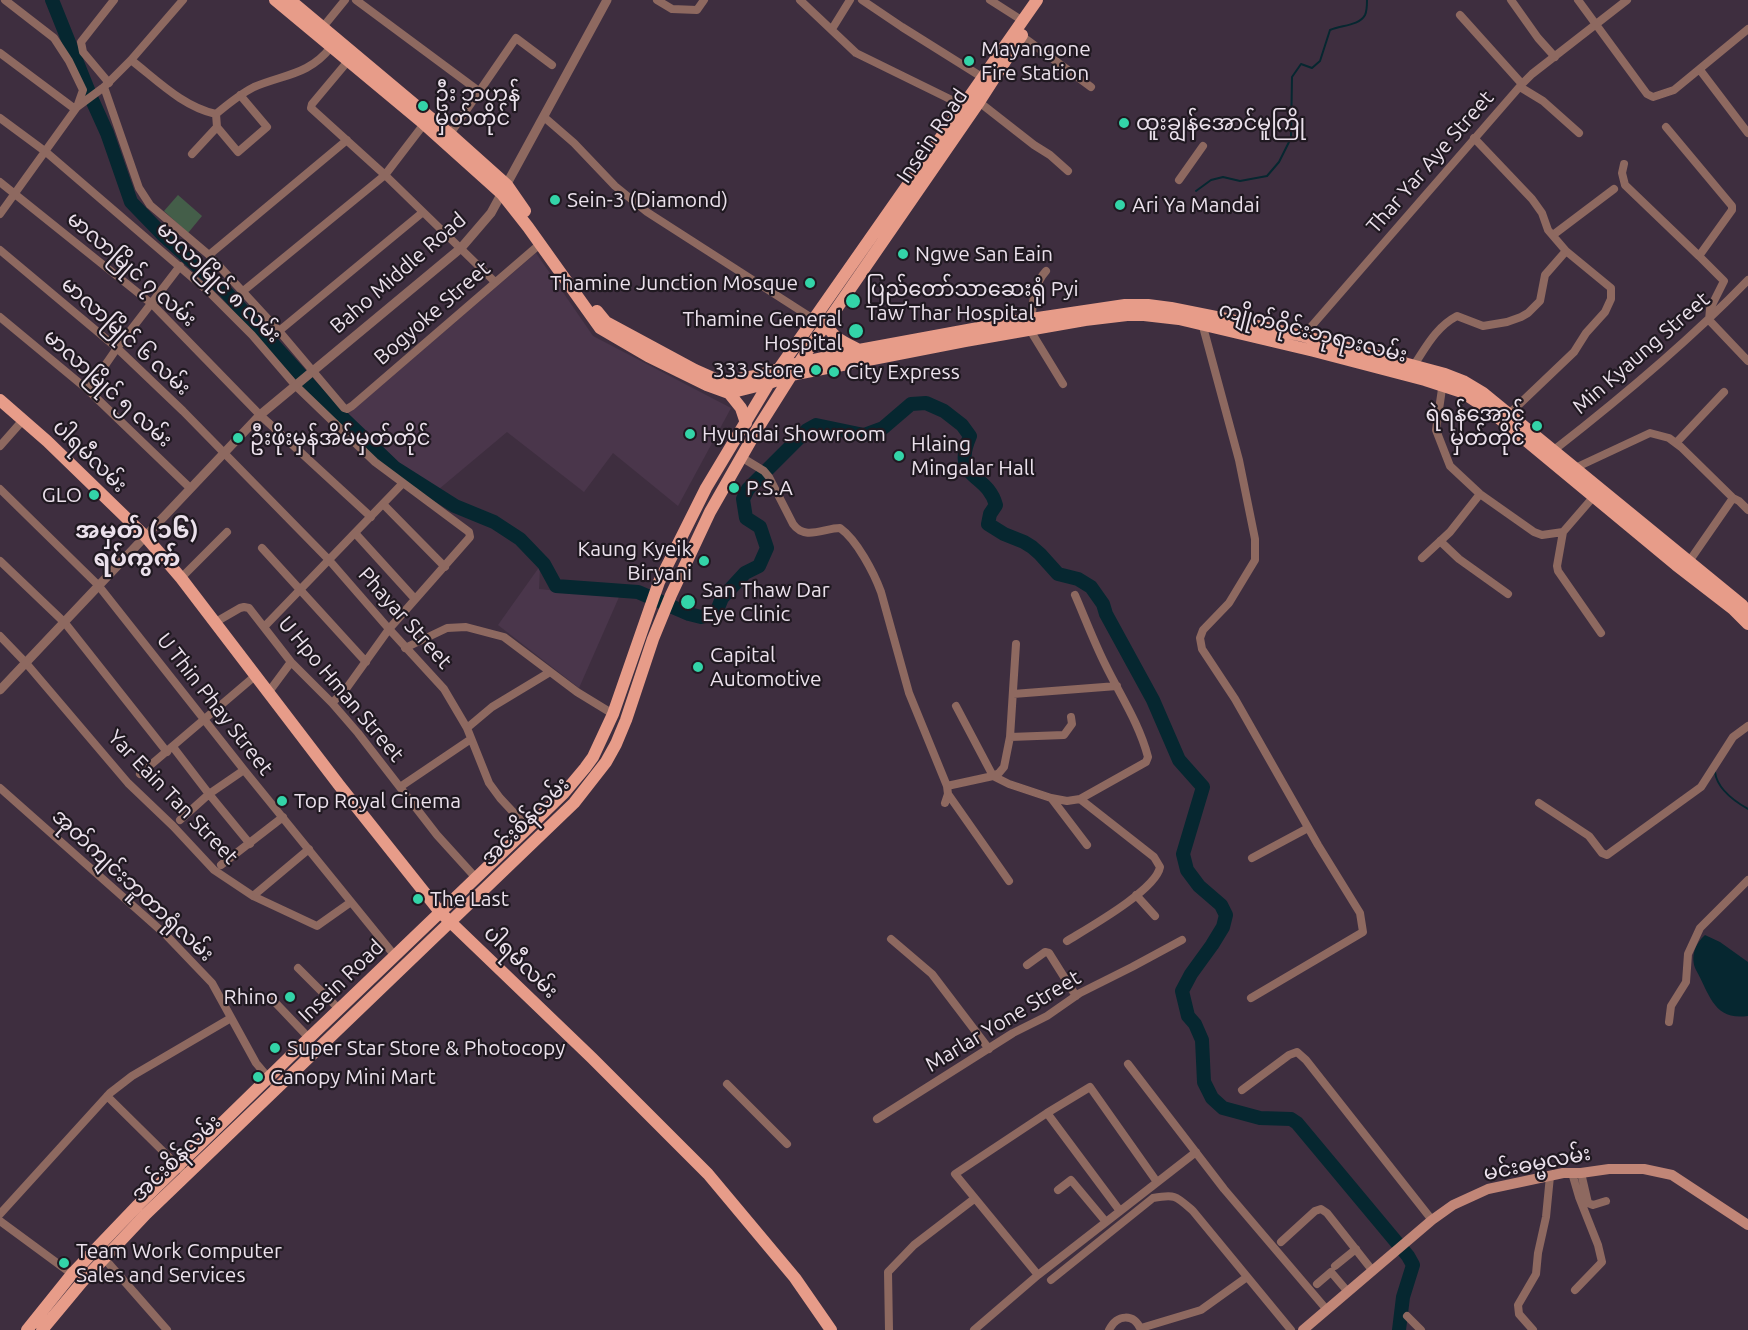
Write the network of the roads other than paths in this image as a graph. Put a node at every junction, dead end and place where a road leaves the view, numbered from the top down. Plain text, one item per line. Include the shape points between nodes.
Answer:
1 (5, 0) edge
2 (114, 0) edge
3 (182, 0) edge
4 (275, 0) edge
5 (290, 0) edge
6 (345, 0) edge
7 (356, 0) edge
8 (607, 0) edge
9 (657, 0) edge
10 (704, 0) edge
11 (800, 0) edge
12 (850, 0) edge
13 (862, 0) edge
14 (990, 0) edge
15 (1511, 0) edge
16 (1578, 0) edge
17 (1627, 0) edge
18 (1037, 1) edge
19 (1460, 15) dead end
20 (1023, 21) junction
21 (1596, 25) junction
22 (323, 27) junction
23 (832, 29) junction
24 (1748, 29) edge
25 (1018, 34) junction
26 (335, 46) junction
27 (0, 53) edge
28 (1555, 57) junction
29 (131, 60) junction
30 (348, 61) junction
31 (552, 65) dead end
32 (1700, 70) junction
33 (987, 80) junction
34 (1521, 86) junction
35 (1091, 87) dead end
36 (103, 88) junction
37 (480, 92) junction
38 (240, 95) junction
39 (980, 102) junction
40 (964, 106) junction
41 (76, 108) junction
42 (216, 114) junction
43 (544, 117) junction
44 (0, 118) edge
45 (424, 124) junction
46 (217, 127) junction
47 (1666, 128) dead end
48 (436, 130) junction
49 (1579, 133) dead end
50 (1748, 133) edge
51 (450, 134) junction
52 (1474, 138) junction
53 (347, 140) junction
54 (1203, 146) dead end
55 (46, 152) junction
56 (192, 154) dead end
57 (1624, 164) dead end
58 (1068, 171) dead end
59 (385, 175) junction
60 (1179, 180) dead end
61 (0, 182) edge
62 (504, 189) junction
63 (1614, 189) dead end
64 (15, 193) junction
65 (423, 212) junction
66 (0, 214) edge
67 (1552, 235) junction
68 (540, 244) junction
69 (461, 248) junction
70 (0, 250) edge
71 (1566, 251) junction
72 (209, 255) junction
73 (1699, 256) junction
74 (180, 266) junction
75 (1046, 271) dead end
76 (1748, 280) edge
77 (495, 282) junction
78 (242, 292) junction
79 (152, 304) junction
80 (0, 317) edge
81 (1201, 319) junction
82 (1709, 320) junction
83 (821, 321) junction
84 (1031, 324) junction
85 (279, 331) junction
86 (1302, 342) junction
87 (117, 348) junction
88 (859, 350) junction
89 (1748, 361) edge
90 (799, 363) junction
91 (1414, 366) junction
92 (786, 371) junction
93 (311, 372) junction
94 (1444, 380) junction
95 (769, 383) junction
96 (297, 384) junction
97 (1063, 384) dead end
98 (88, 390) junction
99 (1724, 392) dead end
100 (729, 393) junction
101 (0, 400) edge
102 (1509, 414) junction
103 (260, 415) junction
104 (23, 420) junction
105 (746, 423) junction
106 (1676, 443) junction
107 (0, 446) edge
108 (224, 453) junction
109 (1550, 454) junction
110 (741, 457) junction
111 (1575, 468) junction
112 (403, 483) junction
113 (190, 488) junction
114 (0, 489) edge
115 (1597, 493) junction
116 (1480, 494) junction
117 (1733, 498) junction
118 (383, 504) junction
119 (1748, 510) edge
120 (370, 517) junction
121 (227, 532) dead end
122 (1563, 532) junction
123 (355, 533) junction
124 (145, 536) junction
125 (1440, 541) junction
126 (262, 548) dead end
127 (1422, 558) dead end
128 (329, 560) junction
129 (0, 561) edge
130 (1686, 566) junction
131 (445, 567) junction
132 (181, 578) junction
133 (98, 585) junction
134 (300, 590) junction
135 (1508, 594) dead end
136 (1076, 595) dead end
137 (415, 599) junction
138 (1746, 607) edge
139 (65, 622) junction
140 (214, 623) junction
141 (1748, 624) edge
142 (265, 626) junction
143 (389, 629) junction
144 (1601, 633) dead end
145 (0, 636) edge
146 (1016, 644) dead end
147 (405, 648) junction
148 (291, 662) junction
149 (366, 662) junction
150 (26, 663) junction
151 (550, 672) junction
152 (255, 676) junction
153 (1117, 686) junction
154 (0, 689) edge
155 (620, 691) junction
156 (268, 693) junction
157 (1013, 694) junction
158 (634, 696) junction
159 (332, 703) junction
160 (956, 706) dead end
161 (613, 714) junction
162 (1071, 717) dead end
163 (206, 719) junction
164 (1748, 726) edge
165 (467, 728) junction
166 (1010, 737) junction
167 (471, 740) junction
168 (170, 749) junction
169 (244, 770) junction
170 (140, 774) dead end
171 (993, 776) junction
172 (400, 787) junction
173 (0, 788) edge
174 (209, 794) junction
175 (947, 795) junction
176 (1051, 798) junction
177 (1080, 799) junction
178 (1539, 803) dead end
179 (283, 817) junction
180 (180, 820) dead end
181 (528, 828) junction
182 (1308, 828) junction
183 (250, 844) junction
184 (1087, 845) dead end
185 (309, 849) junction
186 (1252, 858) dead end
187 (221, 865) dead end
188 (476, 878) junction
189 (1748, 880) edge
190 (1009, 881) dead end
191 (1136, 895) junction
192 (253, 896) junction
193 (351, 902) junction
194 (440, 912) junction
195 (1155, 916) dead end
196 (451, 921) junction
197 (891, 939) dead end
198 (1067, 940) dead end
199 (1182, 940) dead end
200 (395, 956) junction
201 (1027, 965) dead end
202 (298, 969) dead end
203 (1076, 996) junction
204 (270, 997) dead end
205 (1251, 998) dead end
206 (339, 1009) junction
207 (231, 1018) junction
208 (1669, 1022) dead end
209 (309, 1038) junction
210 (989, 1049) junction
211 (1128, 1064) dead end
212 (268, 1078) junction
213 (728, 1084) dead end
214 (277, 1088) junction
215 (1242, 1090) dead end
216 (107, 1096) junction
217 (1047, 1113) junction
218 (877, 1119) dead end
219 (787, 1144) dead end
220 (1196, 1152) junction
221 (182, 1170) junction
222 (1576, 1173) junction
223 (1550, 1176) junction
224 (1157, 1182) junction
225 (1058, 1190) dead end
226 (974, 1198) junction
227 (1606, 1201) dead end
228 (1120, 1211) junction
229 (0, 1214) edge
230 (1432, 1220) junction
231 (0, 1221) edge
232 (1106, 1222) junction
233 (1748, 1225) edge
234 (1281, 1242) dead end
235 (1356, 1250) junction
236 (99, 1254) junction
237 (1335, 1266) dead end
238 (1372, 1270) junction
239 (72, 1274) junction
240 (1038, 1275) junction
241 (1247, 1276) junction
242 (1051, 1280) dead end
243 (1317, 1284) dead end
244 (1575, 1290) dead end
245 (1348, 1292) junction
246 (60, 1298) junction
247 (1327, 1310) junction
248 (1407, 1316) dead end
249 (1526, 1322) junction
250 (1141, 1329) edge
251 (27, 1330) edge
252 (42, 1330) edge
253 (167, 1330) edge
254 (831, 1330) edge
255 (889, 1330) edge
256 (974, 1330) edge
257 (1109, 1330) edge
258 (1291, 1330) edge
259 (1303, 1330) edge
260 (1420, 1330) edge
261 (1518, 1330) edge
262 (1533, 1330) edge

1 - 41 street via 54,38 82,90
2 - 36 street via 81,42
3 - 29 street
4 - 26 main road
5 - 22 main road
6 - 22 street
7 - 37 street
8 - 43 street, Baho Middle Road
9 - 10 street via 672,9 697,10
11 - 23 street
12 - 23 street
13 - 33 street
14 - 20 street
15 - 28 street
16 - 21 street
17 - 21 street, Thar Yar Aye Street
18 - 20 main road
18 - 25 main road
19 - 34 street
20 - 25 main road
21 - 28 street, Thar Yar Aye Street
21 - 32 street via 1653,97 1674,90
22 - 26 main road
23 - 40 street via 856,53
24 - 32 street
25 - 33 main road
25 - 35 street
26 - 30 main road
26 - 38 street via 306,69
26 - 48 main road
27 - 41 street
28 - 34 street, Thar Yar Aye Street
29 - 36 street
29 - 42 street via 195,108
30 - 45 main road
30 - 53 street via 311,108
31 - 37 street via 516,38
32 - 50 street
33 - 39 main road, Insein Road
33 - 40 main road
34 - 49 street
34 - 52 street, Thar Yar Aye Street
36 - 41 street
36 - 72 street via 139,188 150,206
37 - 51 street
38 - 42 street
38 - 46 street via 267,126 238,152
39 - 58 street
39 - 83 main road, Insein Road via 849,292
40 - 83 main road via 848,272
41 - 55 street
42 - 46 street
43 - 62 street, Baho Middle Road
43 - 83 street via 647,212
44 - 55 street, မာလာမြိုင် ၈ လမ်း
45 - 48 main road
45 - 59 street
46 - 56 street
47 - 73 street via 1732,206
48 - 51 main road
48 - 62 main road
51 - 62 main road
52 - 67 street via 1532,199
52 - 86 street, Thar Yar Aye Street
53 - 59 street
53 - 72 street
54 - 60 street
55 - 64 street
55 - 74 street, မာလာမြိုင် ၈ လမ်း
57 - 73 street via 1625,185
59 - 65 street
59 - 78 street
61 - 64 street, မာလာမြိုင် ၇ လမ်း
62 - 68 main road
62 - 69 street, Baho Middle Road via 491,213
62 - 92 main road via 606,322 722,382
63 - 67 street
64 - 66 street
64 - 79 street, မာလာမြိုင် ၇ လမ်း
65 - 69 street
65 - 85 street
67 - 71 street
68 - 77 street, Bogyoke Street
68 - 100 main road via 600,328 648,356
69 - 77 street
69 - 93 street, Baho Middle Road
70 - 87 street, မာလာမြိုင် ၆ လမ်း
71 - 91 street via 1545,275 1540,301 1528,313 1517,320 1483,326 1457,316 1436,332
71 - 102 street via 1611,288 1611,300 1574,352
72 - 78 street
73 - 82 street via 1724,281 1710,309
74 - 79 street
74 - 96 street, မာလာမြိုင် ၈ လမ်း
75 - 84 street via 1039,279
76 - 82 street, Min Kyaung Street
77 - 93 street, Bogyoke Street via 347,409
78 - 85 street
79 - 87 street
79 - 103 street, မာလာမြိုင် ၇ လမ်း
80 - 98 street, မာလာမြိုင် ၅ လမ်း
81 - 84 main road, ကျိုက်ဝိုင်းဘုရားလမ်း via 1127,315
81 - 86 main road, ကျိုက်ဝိုင်းဘုရားလမ်း
81 - 182 street via 1239,460 1255,539 1255,560 1229,603 1203,630 1202,649
82 - 89 street
82 - 109 street, Min Kyaung Street via 1614,404
83 - 88 main road via 832,334
83 - 90 main road
83 - 92 main road
84 - 88 main road, ကျိုက်ဝိုင်းဘုရားလမ်း
84 - 92 main road, ကျိုက်ဝိုင်းဘုရားလမ်း
84 - 97 street
85 - 93 street
86 - 91 main road, ကျိုက်ဝိုင်းဘုရားလမ်း
86 - 94 main road, ကျိုက်ဝိုင်းဘုရားလမ်း via 1425,380
87 - 98 street
87 - 108 street, မာလာမြိုင် ၆ လမ်း
88 - 90 main road, ကျိုက်ဝိုင်းဘုရားလမ်း
90 - 92 main road, ကျိုက်ဝိုင်းဘုရားလမ်း
91 - 94 main road, ကျိုက်ဝိုင်းဘုရားလမ်း
92 - 95 main road, အင်းစိန်လမ်း
92 - 110 main road, အင်းစိန်လမ်း
93 - 96 street, Baho Middle Road
94 - 102 main road, ကျိုက်ဝိုင်းဘုရားလမ်း via 1463,381
94 - 109 main road, ကျိုက်ဝိုင်းဘုရားလမ်း
94 - 116 street via 1436,430 1450,466
95 - 100 main road
95 - 105 main road, အင်းစိန်လမ်း
96 - 103 street, Baho Middle Road
96 - 112 street, မာလာမြိုင် ၈ လမ်း via 375,462
98 - 113 street, မာလာမြိုင် ၅ လမ်း
99 - 106 street
100 - 105 main road via 741,408
101 - 104 main road, ပါရမီလမ်း
102 - 109 main road, ကျိုက်ဝိုင်းဘုရားလမ်း
103 - 108 street, Baho Middle Road
103 - 120 street, မာလာမြိုင် ၇ လမ်း
104 - 107 street
104 - 124 main road, ပါရမီလမ်း
105 - 155 main road, အင်းစိန်လမ်း via 706,488 657,589
106 - 111 street via 1650,433
106 - 117 street
108 - 113 street, Baho Middle Road
108 - 128 street, Phayar Street
109 - 111 main road, ကျိုက်ဝိုင်းဘုရားလမ်း
109 - 115 main road, ကျိုက်ဝိုင်းဘုရားလမ်း
110 - 158 main road, အင်းစိန်လမ်း via 663,612
110 - 175 street via 769,477 799,531 840,528 854,543 876,580 909,693
111 - 115 main road, ကျိုက်ဝိုင်းဘုရားလမ်း
112 - 118 street
112 - 131 street, မာလာမြိုင် ၈ လမ်း via 471,534
113 - 124 street, Baho Middle Road
114 - 133 street, U Thin Phay Street
115 - 122 street
115 - 130 main road, ကျိုက်ဝိုင်းဘုရားလမ်း
116 - 122 street via 1534,532
116 - 125 street
117 - 119 street
117 - 130 street
118 - 120 street
118 - 131 street
120 - 123 street
121 - 132 street
122 - 144 street via 1558,571
123 - 128 street
123 - 137 street
124 - 132 main road, ပါရမီလမ်း
124 - 133 street, Baho Middle Road
125 - 127 street
125 - 135 street
126 - 134 street
128 - 134 street
128 - 143 street, Phayar Street
129 - 139 street
130 - 138 main road, ကျိုက်ဝိုင်းဘုရားလမ်း
130 - 141 main road, ကျိုက်ဝိုင်းဘုရားလမ်း
131 - 137 street
132 - 140 main road, ပါရမီလမ်း
133 - 139 street, Baho Middle Road
133 - 163 street, U Thin Phay Street
134 - 142 street
134 - 149 street
136 - 153 street
137 - 143 street
139 - 150 street, Baho Middle Road
139 - 168 street
140 - 142 street, U Hpo Hman Street via 247,607
140 - 152 main road, ပါရမီလမ်း
142 - 148 street, U Hpo Hman Street
143 - 147 street, Phayar Street
143 - 149 street
145 - 150 street, Yar Eain Tan Street
146 - 157 street
147 - 151 street via 447,628 466,627 504,638
147 - 165 street, Phayar Street via 444,689
148 - 156 street
148 - 159 street, U Hpo Hman Street
149 - 159 street
150 - 154 street, Baho Middle Road
150 - 192 street, Yar Eain Tan Street via 128,783 214,870
151 - 161 street
151 - 165 street via 492,707
152 - 156 main road, ပါရမီလမ်း
152 - 163 street
153 - 157 street
153 - 177 street via 1148,757 1146,762
155 - 158 main road
155 - 161 main road, အင်းစိန်လမ်း
156 - 194 main road, ပါရမီလမ်း
157 - 166 street
158 - 196 main road, အင်းစိန်လမ်း via 606,762 574,803
159 - 172 street, U Hpo Hman Street
160 - 171 street
161 - 181 main road, အင်းစိန်လမ်း via 585,768
162 - 166 street via 1072,724 1064,735
163 - 168 street
163 - 169 street, U Thin Phay Street
164 - 178 street via 1733,737 1701,787 1607,855 1590,836
165 - 167 street, Phayar Street
166 - 171 street via 1004,767
167 - 172 street
167 - 181 street, Phayar Street via 489,783
168 - 170 street
168 - 174 street
169 - 174 street
169 - 179 street, U Thin Phay Street
171 - 175 street
171 - 176 street
172 - 188 street, U Hpo Hman Street
173 - 207 street, အုတ်ကျင်းဘူတာရုံလမ်း via 166,935 212,982
174 - 180 street
174 - 183 street
175 - 190 street
176 - 177 street
176 - 184 street
177 - 191 street via 1158,861 1156,878
179 - 183 street
179 - 185 street, U Thin Phay Street
181 - 188 main road, အင်းစိန်လမ်း
182 - 186 street
182 - 205 street via 1360,913 1363,932
183 - 187 street
185 - 192 street
185 - 193 street, U Thin Phay Street
188 - 194 main road, အင်းစိန်လမ်း
189 - 208 street via 1700,928 1688,954 1686,982 1671,1006
191 - 195 street
191 - 198 street
192 - 193 street, Yar Eain Tan Street via 317,926
193 - 200 street, U Thin Phay Street
194 - 196 main road, ပါရမီလမ်း
194 - 200 main road, Insein Road
196 - 214 main road, အင်းစိန်လမ်း
196 - 254 main road, ပါရမီလမ်း via 708,1174 795,1278
197 - 210 street via 932,974
199 - 203 street, Marlar Yone Street
200 - 206 main road, Insein Road
201 - 203 street via 1049,953
202 - 206 street
203 - 210 street, Marlar Yone Street
204 - 209 street
206 - 209 main road, Insein Road
207 - 212 street, အုတ်ကျင်းဘူတာရုံလမ်း via 255,1063
207 - 216 street via 132,1076
209 - 212 main road, Insein Road
210 - 218 street, Marlar Yone Street
211 - 220 street
212 - 214 street, အုတ်ကျင်းဘူတာရုံလမ်း
212 - 221 main road, အင်းစိန်လမ်း
213 - 219 street
214 - 221 main road, အင်းစိန်လမ်း
215 - 230 street via 1298,1052
216 - 221 street
216 - 229 street
217 - 224 street via 1090,1087
217 - 226 street via 955,1174
217 - 228 street
220 - 224 street
220 - 247 street
221 - 236 main road, အင်းစိန်လမ်း
222 - 223 main road, မင်းဓမ္မလမ်း
222 - 227 street via 1588,1203
222 - 233 main road, မင်းဓမ္မလမ်း via 1644,1169 1672,1175
222 - 244 street via 1579,1197 1602,1262
223 - 230 main road, မင်းဓမ္မလမ်း via 1488,1189
223 - 249 street via 1536,1274 1518,1305
224 - 228 street
225 - 232 street via 1071,1180
226 - 240 street
226 - 255 street via 914,1245 888,1272
228 - 232 street
230 - 238 main road, မင်းဓမ္မလမ်း
231 - 239 street
232 - 240 street
234 - 235 street via 1321,1209
235 - 237 street
235 - 238 street
236 - 239 main road, အင်းစိန်လမ်း
236 - 246 main road, အင်းစိန်လမ်း
236 - 253 street
238 - 245 main road
239 - 246 main road, အင်းစိန်လမ်း
240 - 256 street
241 - 242 street via 1193,1211 1178,1197 1167,1196 1153,1198 1134,1211
241 - 250 street via 1201,1310
241 - 258 street
243 - 245 street via 1332,1272
245 - 247 main road
246 - 251 main road, အင်းစိန်လမ်း
246 - 252 main road, အင်းစိန်လမ်း
247 - 259 main road
248 - 260 street
249 - 261 street
249 - 262 street
250 - 257 street via 1130,1318 1121,1318

